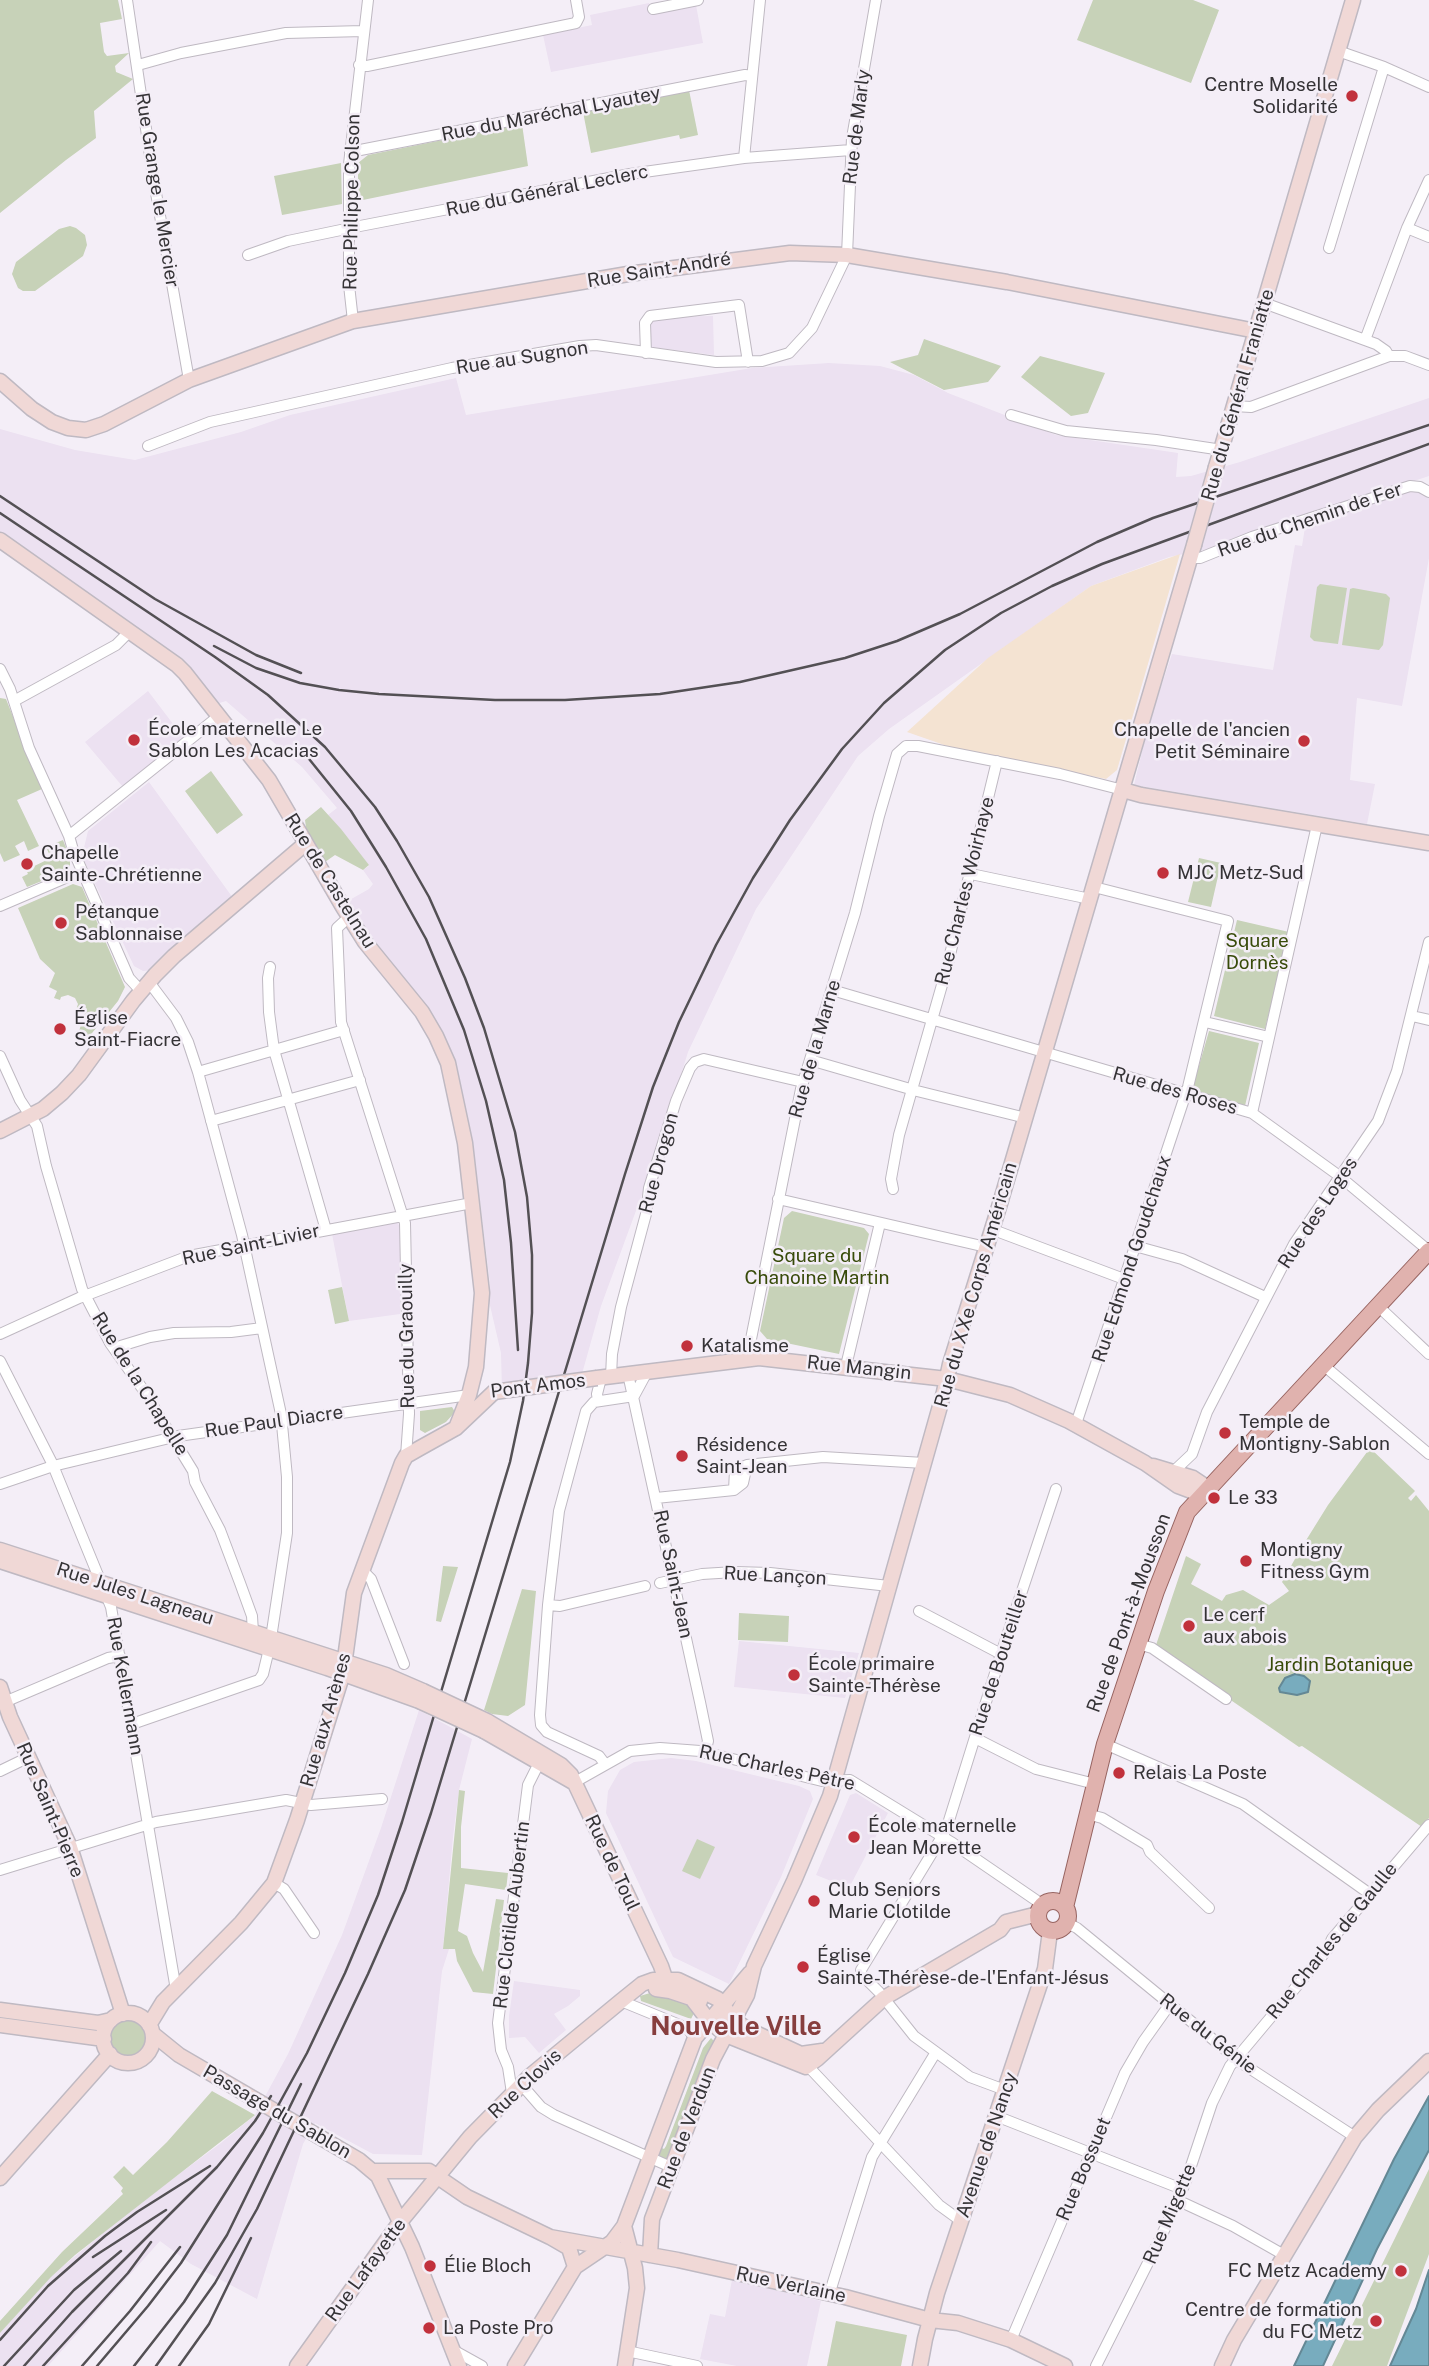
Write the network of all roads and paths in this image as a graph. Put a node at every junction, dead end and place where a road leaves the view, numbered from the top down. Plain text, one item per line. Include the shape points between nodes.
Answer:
1 (128, 0) edge
2 (368, 0) edge
3 (576, 0) edge
4 (698, 0) edge
5 (760, 0) edge
6 (876, 0) edge
7 (1353, 0) edge
8 (653, 9) dead end
9 (363, 32) junction
10 (1338, 51) junction
11 (138, 65) junction
12 (359, 65) junction
13 (1384, 67) junction
14 (752, 76) junction
15 (1429, 87) edge
16 (851, 150) junction
17 (350, 152) junction
18 (744, 158) junction
19 (1429, 180) edge
20 (349, 228) junction
21 (1407, 228) junction
22 (1429, 237) edge
23 (1329, 248) dead end
24 (248, 255) dead end
25 (847, 255) junction
26 (1264, 303) junction
27 (353, 321) junction
28 (1256, 331) junction
29 (1365, 340) junction
30 (646, 353) junction
31 (1389, 356) junction
32 (1428, 361) edge
33 (748, 362) junction
34 (0, 380) edge
35 (189, 380) junction
36 (1234, 406) junction
37 (1011, 415) dead end
38 (148, 446) dead end
39 (1222, 450) junction
40 (1429, 492) edge
41 (0, 540) edge
42 (1192, 551) junction
43 (130, 631) junction
44 (0, 669) edge
45 (14, 701) junction
46 (219, 716) junction
47 (997, 761) junction
48 (1123, 790) junction
49 (1317, 825) junction
50 (69, 836) junction
51 (1429, 843) edge
52 (305, 844) junction
53 (83, 874) junction
54 (971, 874) junction
55 (1092, 893) junction
56 (0, 906) edge
57 (349, 917) junction
58 (1429, 942) edge
59 (270, 967) dead end
60 (145, 987) junction
61 (832, 990) junction
62 (1412, 1016) junction
63 (1429, 1020) edge
64 (932, 1021) junction
65 (1205, 1022) junction
66 (344, 1030) junction
67 (1269, 1037) junction
68 (274, 1050) junction
69 (1044, 1052) junction
70 (0, 1056) edge
71 (810, 1060) junction
72 (198, 1072) junction
73 (359, 1080) junction
74 (803, 1082) junction
75 (912, 1089) junction
76 (1186, 1094) junction
77 (288, 1099) junction
78 (1252, 1113) junction
79 (31, 1116) junction
80 (1026, 1118) junction
81 (211, 1121) junction
82 (0, 1131) edge
83 (1341, 1177) junction
84 (893, 1189) dead end
85 (778, 1199) junction
86 (472, 1202) junction
87 (403, 1216) junction
88 (880, 1223) junction
89 (991, 1229) junction
90 (326, 1230) junction
91 (243, 1245) junction
92 (1135, 1246) junction
93 (986, 1247) junction
94 (1429, 1251) edge
95 (1124, 1279) junction
96 (87, 1296) junction
97 (1265, 1297) junction
98 (1378, 1306) junction
99 (262, 1328) junction
100 (0, 1334) edge
101 (114, 1348) junction
102 (1429, 1354) edge
103 (747, 1359) junction
104 (0, 1362) edge
105 (1322, 1364) junction
106 (846, 1366) junction
107 (647, 1372) junction
108 (628, 1374) junction
109 (603, 1378) junction
110 (947, 1379) junction
111 (481, 1394) junction
112 (634, 1396) junction
113 (598, 1401) junction
114 (409, 1403) junction
115 (282, 1421) junction
116 (1076, 1424) junction
117 (456, 1428) junction
118 (174, 1437) junction
119 (1429, 1454) edge
120 (406, 1456) junction
121 (925, 1463) junction
122 (1145, 1463) junction
123 (53, 1466) junction
124 (1174, 1471) junction
125 (0, 1484) edge
126 (1178, 1486) junction
127 (1056, 1489) dead end
128 (1205, 1491) junction
129 (656, 1498) junction
130 (1189, 1510) junction
131 (0, 1550) edge
132 (0, 1561) edge
133 (362, 1570) junction
134 (674, 1580) junction
135 (660, 1583) dead end
136 (645, 1586) dead end
137 (890, 1586) junction
138 (104, 1590) junction
139 (548, 1605) junction
140 (919, 1611) dead end
141 (253, 1632) junction
142 (270, 1644) junction
143 (1138, 1644) junction
144 (1001, 1654) junction
145 (120, 1656) junction
146 (404, 1664) dead end
147 (343, 1667) junction
148 (0, 1687) edge
149 (1226, 1699) dead end
150 (3, 1703) edge
151 (132, 1724) junction
152 (975, 1738) junction
153 (1105, 1744) junction
154 (705, 1752) junction
155 (29, 1757) junction
156 (541, 1759) junction
157 (605, 1764) junction
158 (0, 1771) edge
159 (834, 1780) junction
160 (575, 1782) junction
161 (1095, 1784) junction
162 (382, 1799) dead end
163 (302, 1804) junction
164 (1087, 1814) junction
165 (148, 1824) junction
166 (1429, 1825) edge
167 (942, 1837) junction
168 (70, 1847) junction
169 (0, 1870) edge
170 (274, 1883) junction
171 (1370, 1894) junction
172 (1209, 1908) dead end
173 (1052, 1917) junction
174 (314, 1933) dead end
175 (754, 1966) junction
176 (660, 1984) junction
177 (176, 1990) junction
178 (884, 1998) junction
179 (621, 2001) junction
180 (1170, 2004) junction
181 (0, 2010) edge
182 (717, 2012) junction
183 (117, 2017) junction
184 (734, 2020) junction
185 (0, 2025) edge
186 (147, 2025) junction
187 (726, 2035) junction
188 (695, 2038) junction
189 (104, 2039) junction
190 (746, 2043) junction
191 (936, 2052) junction
192 (110, 2054) junction
193 (147, 2054) junction
194 (179, 2055) junction
195 (1236, 2058) junction
196 (713, 2059) junction
197 (804, 2060) junction
198 (1429, 2061) edge
199 (508, 2067) junction
200 (519, 2087) junction
201 (1005, 2090) junction
202 (996, 2116) junction
203 (1355, 2137) junction
204 (880, 2143) junction
205 (1091, 2153) junction
206 (649, 2158) junction
207 (671, 2167) junction
208 (373, 2171) junction
209 (436, 2176) junction
210 (0, 2178) edge
211 (1182, 2189) junction
212 (1177, 2200) junction
213 (961, 2221) junction
214 (400, 2222) junction
215 (624, 2226) junction
216 (550, 2237) junction
217 (569, 2248) junction
218 (598, 2252) junction
219 (650, 2255) junction
220 (1284, 2255) junction
221 (632, 2257) junction
222 (575, 2267) junction
223 (829, 2295) junction
224 (930, 2320) junction
225 (1011, 2340) junction
226 (452, 2349) junction
227 (626, 2359) edge
228 (298, 2366) edge
229 (460, 2366) edge
230 (482, 2366) edge
231 (515, 2366) edge
232 (697, 2366) edge
233 (920, 2366) edge
234 (1065, 2366) edge
235 (1096, 2366) edge
236 (1222, 2366) edge

1 - 11 street, Rue Grange le Mercier
2 - 9 street, Rue Philippe Colson
3 - 12 street via 578,21 572,24
4 - 8 street
5 - 14 street
6 - 16 street, Rue de Marly
7 - 10 main road, Rue du Général Franiatte
9 - 11 street via 286,33
9 - 12 street, Rue Philippe Colson
10 - 13 street
10 - 26 main road, Rue du Général Franiatte
11 - 35 street, Rue Grange le Mercier
12 - 17 street, Rue Philippe Colson
13 - 15 street
13 - 23 street
14 - 17 street, Rue du Maréchal Lyautey
14 - 18 street
16 - 18 street, Rue du Général Leclerc
16 - 25 street, Rue de Marly
17 - 20 street, Rue Philippe Colson
18 - 20 street, Rue du Général Leclerc via 630,174
19 - 21 street
20 - 24 street, Rue du Général Leclerc
20 - 27 street, Rue Philippe Colson
21 - 22 street
21 - 29 street
25 - 27 main road, Rue Saint-André via 759,255
25 - 28 main road, Rue Saint-André
25 - 33 street, Rue au Sugnon via 805,338 782,356
26 - 28 main road, Rue du Général Franiatte
26 - 29 street
27 - 35 main road, Rue Saint-André
28 - 36 main road, Rue du Général Franiatte
29 - 31 street
30 - 33 street, Rue au Sugnon
30 - 33 street via 647,317 740,305
30 - 38 street, Rue au Sugnon via 588,345 477,363 210,422
31 - 32 street
31 - 36 street via 1251,407
34 - 35 main road, Rue Saint-André via 44,418 79,429 104,424
36 - 39 main road, Rue du Général Franiatte
37 - 39 street via 1066,431
39 - 42 main road, Rue du Général Franiatte, bridge
40 - 42 street, Rue du Chemin de Fer via 1410,486 1200,558
41 - 43 main road, Rue de Castelnau
42 - 48 main road, Rue du Général Franiatte
43 - 45 street via 116,645
43 - 46 main road, Rue de Castelnau via 177,665
44 - 45 street
45 - 50 street via 29,748
46 - 50 street
46 - 52 main road, Rue de Castelnau via 269,780
47 - 48 street
47 - 54 street, Rue Charles Woirhaye
47 - 61 street, Rue de la Marne via 918,746 905,746 897,754
48 - 49 main road
48 - 55 main road, Rue du XXe Corps Américain
49 - 51 main road
49 - 67 street
50 - 53 street
52 - 57 main road, Rue de Castelnau
52 - 60 main road via 184,947
53 - 56 street
53 - 60 street via 129,978
54 - 55 street
54 - 64 street, Rue Charles Woirhaye
55 - 65 street via 1228,921
55 - 69 main road, Rue du XXe Corps Américain
57 - 66 street, Rue du Graouilly via 337,928
57 - 86 main road, Rue de Castelnau via 422,1012 443,1049 460,1117
58 - 62 street, Rue des Loges
59 - 68 street
60 - 72 street via 176,1018
60 - 79 main road via 79,1075
61 - 64 street, Rue des Roses
61 - 71 street, Rue de la Marne
62 - 63 street
62 - 83 street, Rue des Loges via 1387,1101
64 - 69 street, Rue des Roses
64 - 75 street, Rue Charles Woirhaye
65 - 67 street
65 - 76 street
66 - 68 street
66 - 73 street, Rue du Graouilly
67 - 78 street
68 - 72 street
68 - 77 street
69 - 76 street, Rue des Roses
69 - 80 main road, Rue du XXe Corps Américain
70 - 79 street, Rue de la Chapelle
71 - 74 street, Rue de la Marne
71 - 75 street
72 - 81 street
73 - 77 street
73 - 87 street, Rue du Graouilly
74 - 85 street, Rue de la Marne
74 - 109 street, Rue Drogon via 704,1059 690,1068 649,1188
75 - 80 street
75 - 84 street, Rue Charles Woirhaye via 897,1146
76 - 78 street, Rue des Roses
76 - 92 street, Rue Edmond Goudchaux
77 - 81 street
77 - 90 street
78 - 83 street, Rue des Roses
79 - 82 main road
79 - 96 street, Rue de la Chapelle
80 - 89 main road, Rue du XXe Corps Américain
81 - 91 street
83 - 94 street, Rue des Roses
83 - 97 street, Rue des Loges via 1294,1244
85 - 88 street
85 - 103 street, Rue de la Marne
86 - 87 street, Rue Saint-Livier
86 - 111 main road, Rue de Castelnau via 482,1293 476,1367
87 - 90 street, Rue Saint-Livier
87 - 114 street, Rue du Graouilly
88 - 93 street
88 - 106 street
89 - 93 main road, Rue du XXe Corps Américain
89 - 95 street
90 - 91 street, Rue Saint-Livier
91 - 96 street, Rue Saint-Livier via 168,1263
91 - 99 street
92 - 95 street, Rue Edmond Goudchaux
92 - 97 street via 1182,1259
93 - 110 main road, Rue du XXe Corps Américain
94 - 98 main road, Rue de Pont-à-Mousson
95 - 116 street, Rue Edmond Goudchaux
96 - 100 street, Rue Saint-Livier
96 - 101 street, Rue de la Chapelle
97 - 124 street, Rue des Loges via 1207,1412 1192,1454
98 - 102 street
98 - 105 main road, Rue de Pont-à-Mousson
99 - 101 street via 150,1336
99 - 115 street
101 - 118 street, Rue de la Chapelle
103 - 106 main road, Rue Mangin
103 - 107 main road, Rue Mangin
104 - 123 street, Rue Kellermann
105 - 119 street
105 - 128 main road, Rue de Pont-à-Mousson
106 - 110 main road, Rue Mangin
107 - 108 main road, Rue Mangin
107 - 112 street
108 - 109 main road, Rue Mangin
108 - 112 street, Rue Saint-Jean
109 - 111 main road, Pont Amos, bridge
109 - 113 street, Rue Drogon
110 - 116 main road, Rue Mangin via 1010,1395
110 - 121 main road, Rue du XXe Corps Américain
111 - 114 street, Rue Paul Diacre
111 - 117 main road
111 - 117 main road via 474,1413
112 - 113 street
112 - 129 street, Rue Saint-Jean
113 - 139 street, Rue Drogon via 586,1411 559,1511
114 - 115 street, Rue Paul Diacre
114 - 120 street, Rue du Graouilly
115 - 118 street, Rue Paul Diacre
115 - 142 street via 288,1476 287,1533
116 - 122 main road, Rue Mangin
117 - 120 main road
118 - 123 street, Rue Paul Diacre
118 - 141 street, Rue de la Chapelle via 221,1534 252,1616
120 - 133 main road, Rue aux Arènes
121 - 129 street via 823,1457 747,1465 735,1470 734,1490
121 - 137 main road, Rue du XXe Corps Américain
122 - 124 main road, Rue Mangin
122 - 126 main road, Rue Mangin
123 - 125 street, Rue Paul Diacre
123 - 138 street, Rue Kellermann
124 - 128 main road, Rue Mangin via 1193,1478
126 - 128 main road, Rue Mangin
126 - 130 main road
127 - 144 street, Rue de Bouteiller
128 - 130 main road, Rue de Pont-à-Mousson
129 - 134 street, Rue Saint-Jean
130 - 143 main road, Rue de Pont-à-Mousson
131 - 138 main road, Rue Jules Lagneau
132 - 138 main road, Rue Jules Lagneau
133 - 146 street via 371,1578
133 - 147 main road, Rue aux Arènes via 352,1598
134 - 135 street, Rue Lançon
134 - 137 street, Rue Lançon via 711,1573 760,1572
134 - 154 street, Rue Saint-Jean via 707,1735
136 - 139 street
137 - 159 main road, Rue du XXe Corps Américain
138 - 141 main road, Rue Jules Lagneau
138 - 142 main road, Rue Jules Lagneau
138 - 145 street, Rue Kellermann
139 - 157 street, Rue Drogon via 541,1725 599,1756
140 - 144 street
141 - 142 main road, Rue Jules Lagneau
142 - 147 main road
142 - 151 street via 259,1680
143 - 149 street via 1152,1648
143 - 153 main road, Rue de Pont-à-Mousson
144 - 152 street, Rue de Bouteiller
145 - 150 street
145 - 151 street, Rue Kellermann
147 - 156 main road, bridge via 486,1726
147 - 163 main road, Rue aux Arènes
148 - 150 main road, Rue Saint-Pierre
150 - 155 main road, Rue Saint-Pierre
151 - 165 street, Rue Kellermann
152 - 161 street via 1036,1769
152 - 167 street, Rue de Bouteiller
153 - 161 main road, Rue de Pont-à-Mousson
153 - 171 street via 1243,1804
154 - 157 street, Rue Charles Pêtre via 643,1749
154 - 159 street, Rue Charles Pêtre via 822,1781
155 - 158 street
155 - 168 main road, Rue Saint-Pierre
156 - 160 main road
156 - 199 street, Rue Clotilde Aubertin via 528,1786 498,2023
157 - 160 street, Rue Charles Pêtre
159 - 167 street, Rue Charles Pêtre via 856,1782
159 - 175 main road, Rue de Verdun
160 - 176 main road, Rue de Toul via 650,1944
161 - 164 main road, Rue de Pont-à-Mousson
162 - 163 street
163 - 165 street via 286,1800
163 - 170 main road, Rue aux Arènes
164 - 172 street via 1147,1845
164 - 173 main road, Rue de Pont-à-Mousson via 1073,1870
165 - 168 street
165 - 177 street, Rue Kellermann
166 - 171 street, Rue Charles de Gaulle
167 - 173 street, Rue Charles Pêtre via 1031,1895
167 - 178 street, Rue de Bouteiller via 861,1970
168 - 169 street
168 - 183 main road, Rue Saint-Pierre
170 - 174 street via 284,1889
170 - 177 main road, Rue aux Arènes
171 - 195 street, Rue Charles de Gaulle
173 - 178 main road via 1013,1919
173 - 180 street, Rue du Génie via 1077,1928
173 - 201 main road, Avenue de Nancy via 1045,1969
175 - 182 main road, Rue de Verdun
175 - 184 main road, Rue de Verdun via 747,1995
176 - 179 main road, Rue Clovis via 634,1991
176 - 182 main road
176 - 182 main road via 678,1980 708,1994 718,1999
177 - 186 main road, Rue aux Arènes
178 - 191 street via 907,2030
178 - 197 main road via 826,2049
179 - 188 street via 687,2028
179 - 200 main road, Rue Clovis
180 - 195 street, Rue du Génie
180 - 205 street, Rue Bossuet via 1125,2073
181 - 183 main road via 98,2023
182 - 184 main road
182 - 187 main road
182 - 188 main road, Rue de Verdun
183 - 186 main road
183 - 189 main road via 104,2032
184 - 187 main road, Rue de Verdun
184 - 197 main road
185 - 189 main road
186 - 193 main road via 153,2041
186 - 194 main road, Passage du Sablon
187 - 190 main road
187 - 196 main road, Rue de Verdun
188 - 206 main road, Rue de Verdun
189 - 192 main road
190 - 196 main road
190 - 197 main road
191 - 201 street via 970,2077
191 - 204 street
192 - 193 main road via 128,2062
192 - 210 main road
193 - 194 main road, Passage du Sablon
194 - 208 main road, Passage du Sablon
195 - 203 street, Rue du Génie
195 - 211 street, Rue Migette via 1212,2103
196 - 207 main road, Rue de Verdun
197 - 204 street
198 - 203 main road
199 - 200 street, Rue Clotilde Aubertin
199 - 200 street
200 - 206 street via 554,2115
200 - 209 main road, Rue Clovis
201 - 202 main road, Avenue de Nancy
202 - 205 street
202 - 213 main road, Avenue de Nancy
203 - 220 main road
204 - 213 street via 939,2205
204 - 223 street
205 - 211 street
205 - 225 street, Rue Bossuet
206 - 207 street
206 - 215 main road, Rue de Verdun
207 - 219 main road, Rue de Verdun via 650,2225
208 - 209 main road via 423,2170
208 - 214 main road, Passage du Sablon
209 - 214 main road, Rue Lafayette
209 - 216 main road via 477,2203
211 - 212 street, Rue Migette
212 - 220 street
212 - 235 street, Rue Migette
213 - 224 main road, Avenue de Nancy
214 - 226 main road, Passage du Sablon
214 - 228 main road, Rue Lafayette
215 - 218 main road, Rue de Verdun
215 - 221 main road
216 - 217 main road
216 - 218 main road
217 - 218 main road
217 - 222 main road
218 - 221 main road
218 - 222 main road, Rue de Verdun
219 - 221 main road
219 - 223 main road, Rue Verlaine
220 - 236 main road
221 - 227 main road via 637,2288
222 - 231 main road
223 - 224 main road, Rue Verlaine
224 - 225 main road, Rue Verlaine via 958,2323
224 - 233 main road, Avenue de Nancy
225 - 234 main road, Rue Verlaine
226 - 229 main road, Passage du Sablon
226 - 230 street
227 - 232 street

